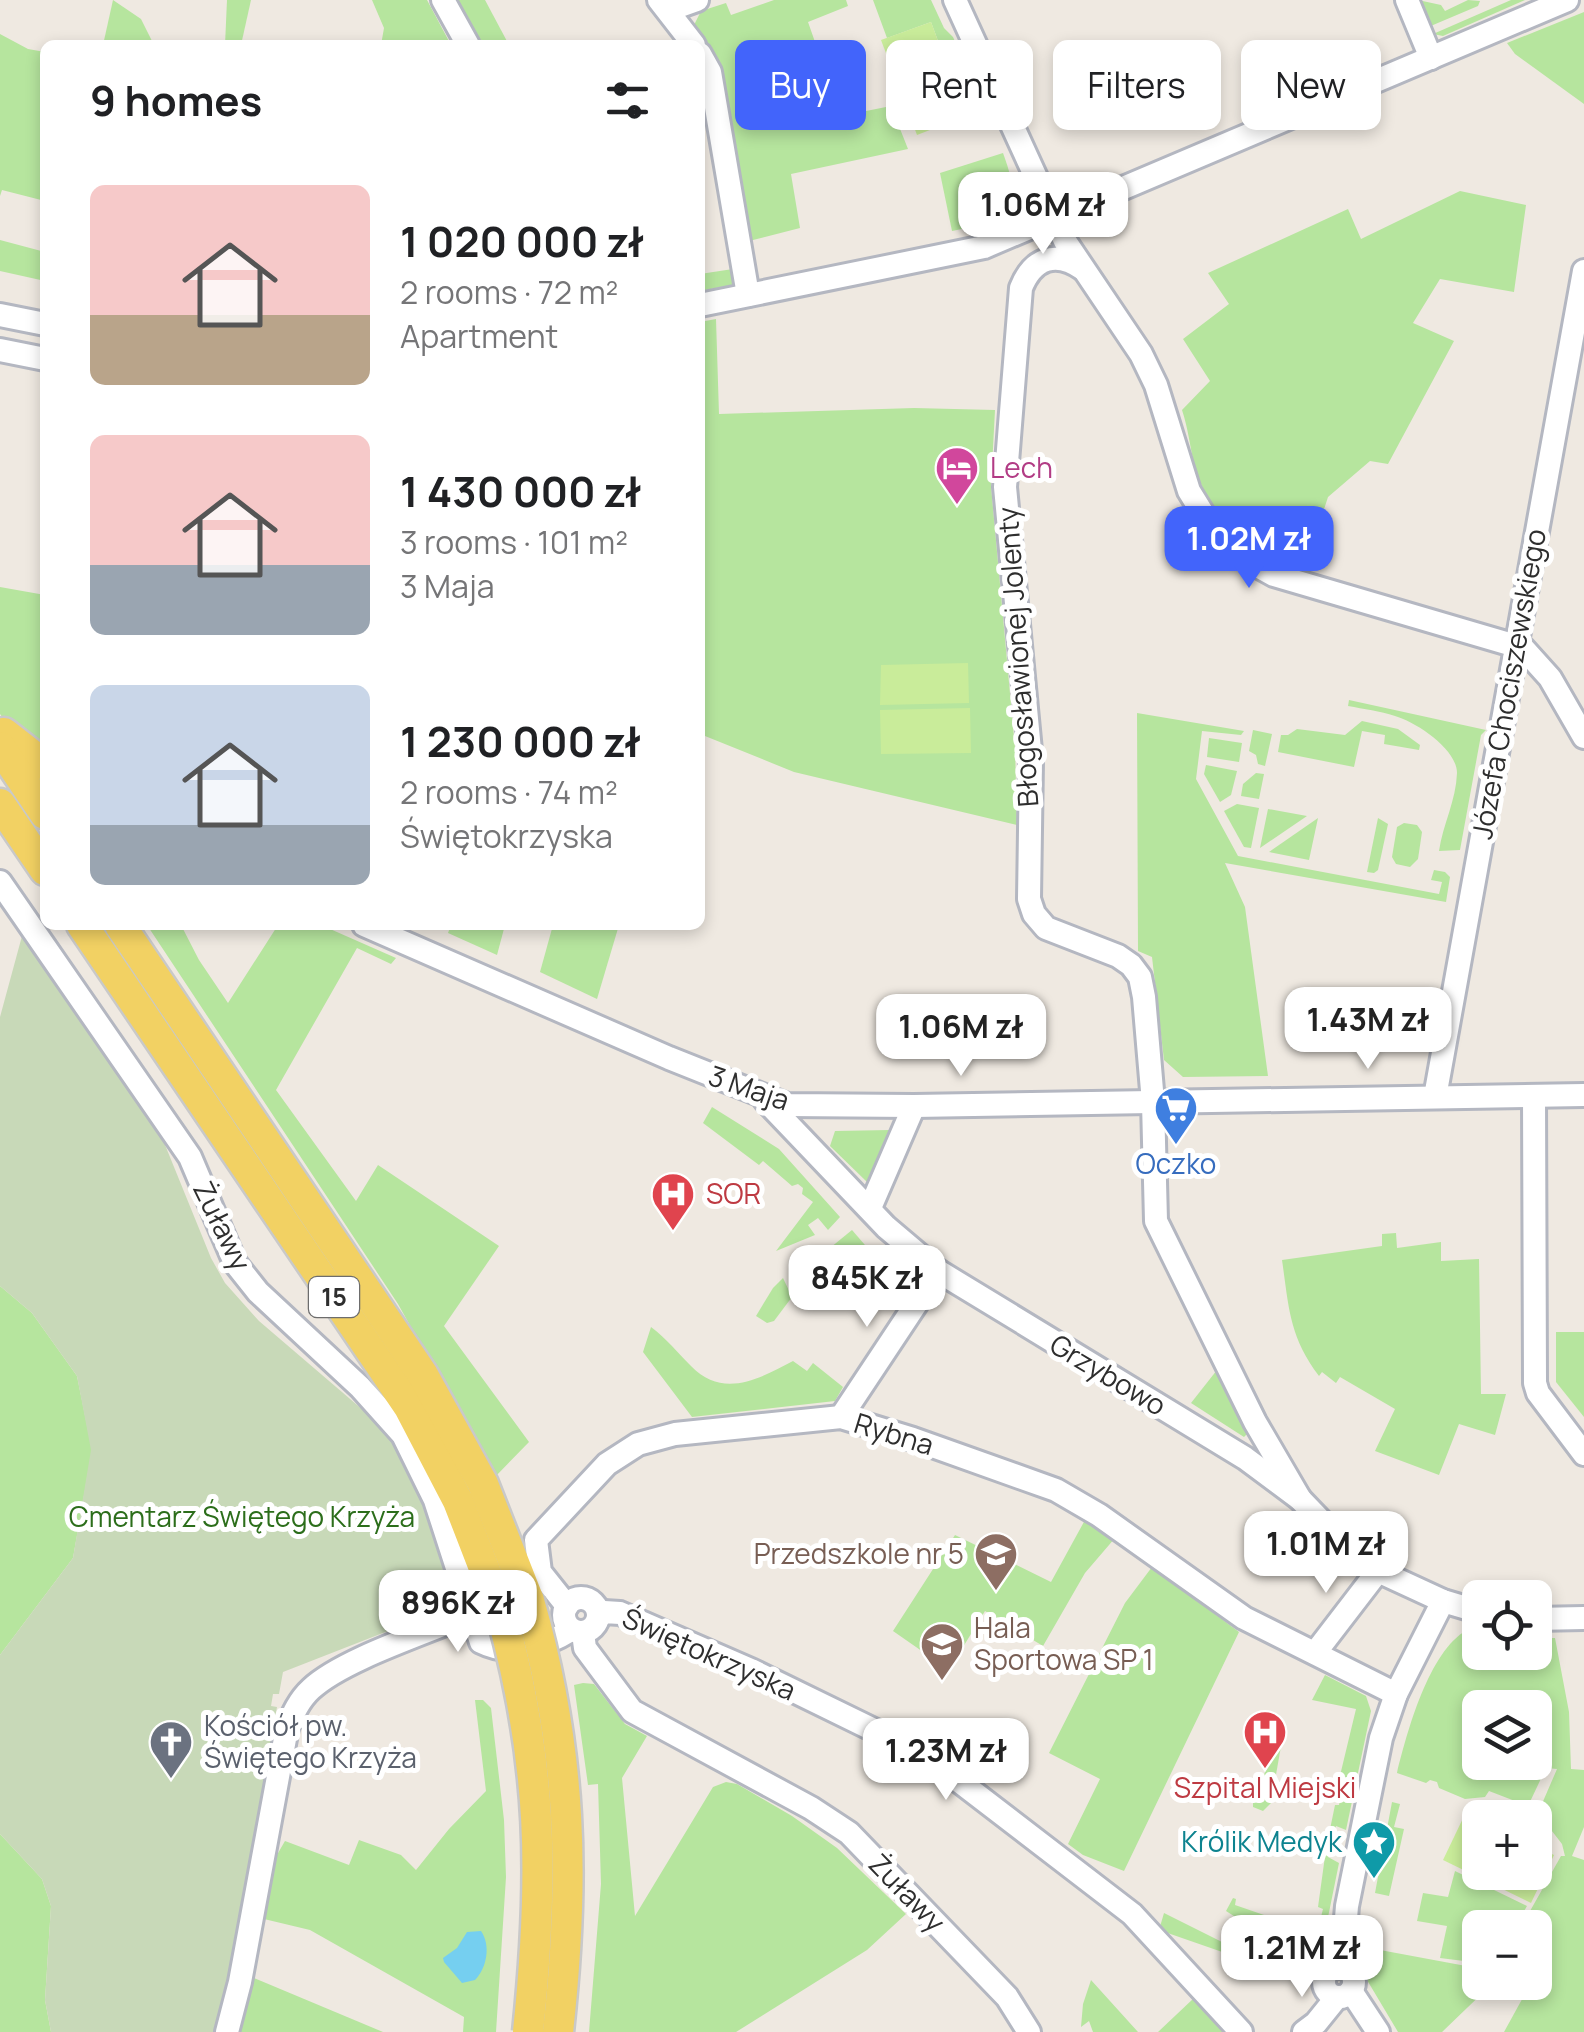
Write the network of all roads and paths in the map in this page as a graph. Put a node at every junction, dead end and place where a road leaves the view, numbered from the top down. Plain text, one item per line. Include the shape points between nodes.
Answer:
1 (444, 0) edge
2 (698, 0) edge
3 (955, 0) edge
4 (1407, 0) edge
5 (1567, 0) edge
6 (664, 5) edge
7 (465, 40) edge
8 (690, 40) edge
9 (1430, 58) junction
10 (705, 63) edge
11 (1054, 218) junction
12 (1082, 269) junction
13 (1584, 271) edge
14 (748, 295) junction
15 (705, 304) edge
16 (0, 315) edge
17 (40, 323) edge
18 (0, 350) edge
19 (40, 358) edge
20 (1516, 646) junction
21 (0, 730) edge
22 (1584, 737) edge
23 (0, 747) edge
24 (40, 761) edge
25 (0, 804) edge
26 (40, 807) edge
27 (0, 836) edge
28 (40, 863) edge
29 (40, 866) edge
30 (0, 882) edge
31 (85, 930) edge
32 (123, 930) edge
33 (134, 930) edge
34 (376, 930) edge
35 (167, 996) junction
36 (1584, 1095) edge
37 (1534, 1096) junction
38 (1435, 1097) junction
39 (763, 1098) junction
40 (1153, 1102) junction
41 (914, 1106) junction
42 (870, 1208) junction
43 (938, 1272) junction
44 (841, 1417) junction
45 (1584, 1454) edge
46 (1300, 1499) junction
47 (1378, 1570) junction
48 (1443, 1602) junction
49 (1462, 1607) edge
50 (501, 1609) junction
51 (1584, 1618) edge
52 (1552, 1619) edge
53 (584, 1626) junction
54 (1315, 1653) junction
55 (1396, 1694) junction
56 (1344, 1994) junction
57 (227, 2032) edge
58 (528, 2032) edge
59 (558, 2032) edge
60 (1029, 2032) edge
61 (1241, 2032) edge
62 (1304, 2032) edge
63 (1378, 2032) edge

1 - 7 street
2 - 6 street
3 - 11 street
4 - 9 street
5 - 9 street
6 - 8 street
9 - 11 street
10 - 14 street
11 - 12 street
11 - 14 street via 984,247
12 - 20 street via 1142,354 1189,491 1214,530 1245,559 1274,575
12 - 40 street, Błogosławionej Jolenty via 1050,258 1026,275 1009,425 1005,487 1031,761 1029,899 1046,928 1118,956 1140,977
13 - 20 street, Józefa Chociszewskiego
14 - 15 street
16 - 17 street
18 - 19 street
20 - 22 street via 1550,678
20 - 38 street, Józefa Chociszewskiego
21 - 24 main road
23 - 26 main road
25 - 28 main road
27 - 29 main road
30 - 50 street, Żuławy via 190,1158 236,1263 402,1435
31 - 50 main road, 15 via 408,1407 458,1500
32 - 35 main road, 15
33 - 35 main road
34 - 39 street, 3 Maja
35 - 50 main road, 15 via 424,1375 483,1484
36 - 37 street, 3 Maja
37 - 38 street, 3 Maja
37 - 45 street via 1535,1383
38 - 40 street, 3 Maja
39 - 41 street, 3 Maja via 786,1105
39 - 42 street, Grzybowo
40 - 41 street, 3 Maja
40 - 46 street via 1156,1221
41 - 42 street
42 - 43 street, Grzybowo
43 - 44 street
43 - 46 street, Grzybowo via 1245,1458
44 - 53 street, Rybna via 676,1434 638,1444 607,1464 536,1540 540,1572 566,1606 574,1599 597,1607
44 - 54 street, Rybna via 1056,1490 1244,1618
46 - 47 street, Grzybowo
47 - 48 street, Grzybowo
47 - 54 street
48 - 49 street, Grzybowo
48 - 55 street
50 - 53 street, Świętokrzyska via 481,1642 500,1651
50 - 57 street via 338,1669 295,1709
50 - 58 main road, 15, bridge via 530,1731 538,1808
50 - 59 main road, 15, bridge via 552,1690 568,1809 569,1901
51 - 52 street
53 - 60 street, Żuławy via 585,1648 632,1711 848,1833 1007,1996
53 - 61 street, Świętokrzyska via 604,1612 620,1613 925,1755 1132,1914
54 - 55 street, Rybna
55 - 56 street via 1346,1906 1342,1967 1354,1977
56 - 62 street
56 - 63 street

